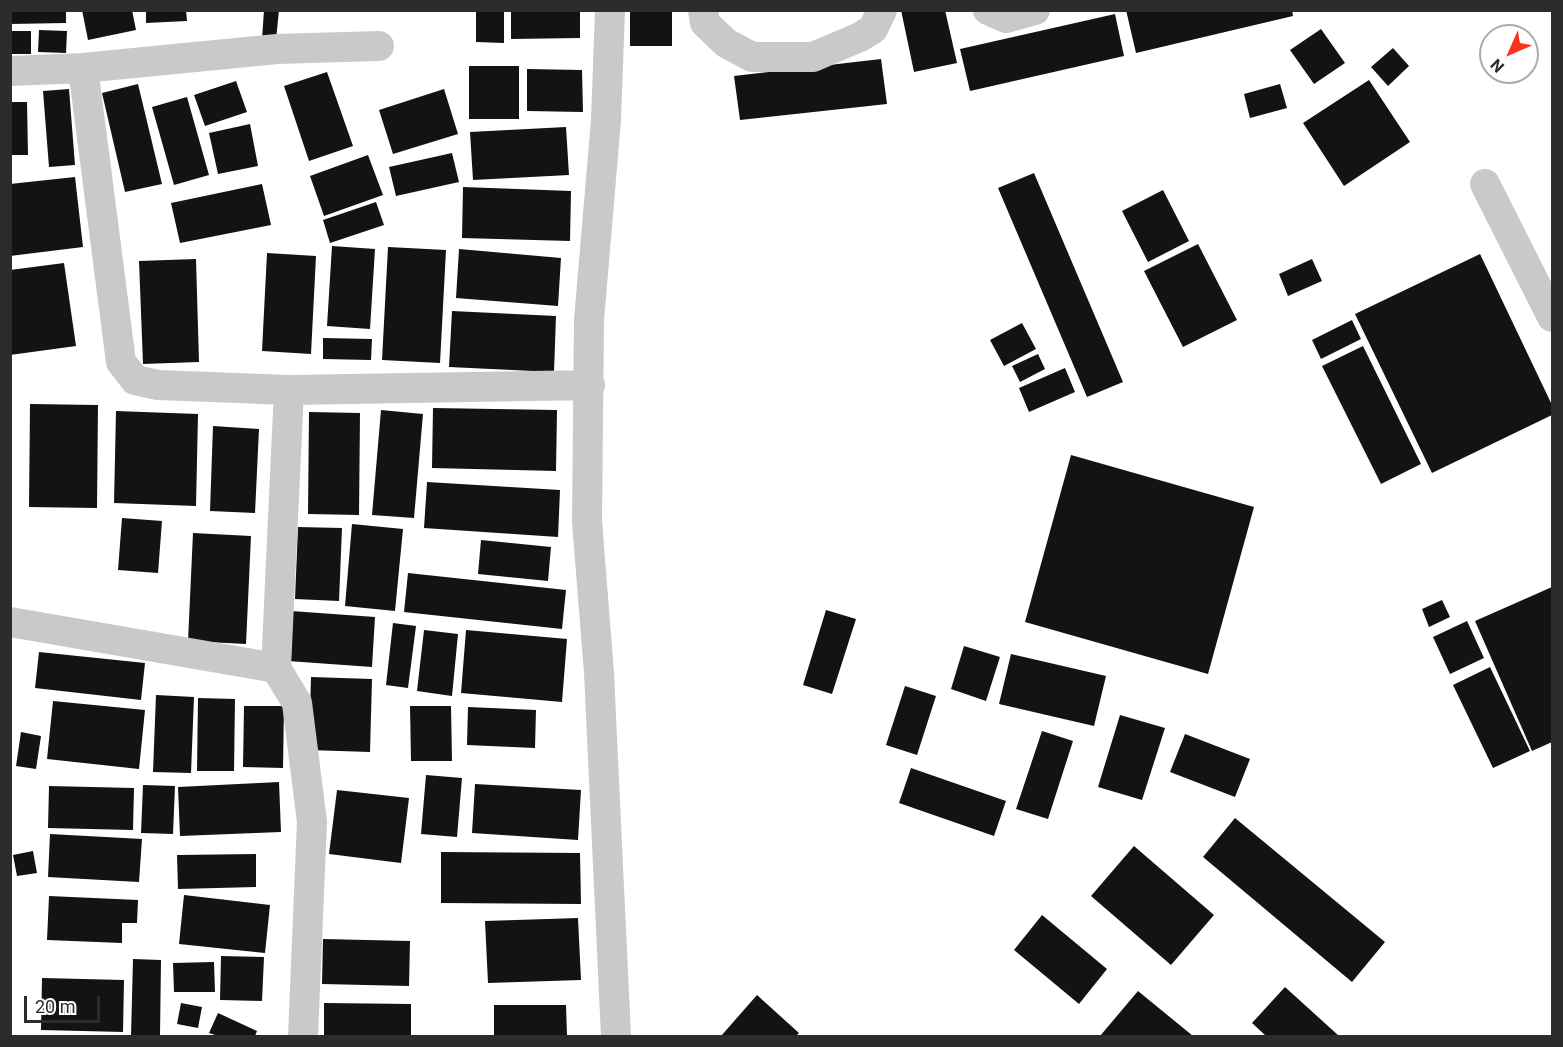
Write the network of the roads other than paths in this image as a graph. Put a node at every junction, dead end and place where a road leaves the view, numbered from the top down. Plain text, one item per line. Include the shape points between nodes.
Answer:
1 (610, 10) edge
2 (703, 10) edge
3 (882, 10) edge
4 (988, 10) edge
5 (1035, 10) edge
6 (380, 46) dead end
7 (83, 68) junction
8 (10, 71) edge
9 (1485, 184) dead end
10 (1552, 317) edge
11 (590, 385) junction
12 (289, 390) junction
13 (10, 622) edge
14 (276, 668) junction
15 (303, 1036) edge
16 (616, 1036) edge

1 - 11 street via 606,120 589,320
2 - 3 street via 705,23 726,43 752,57 813,57 873,29
4 - 5 street via 1006,18
6 - 7 street via 276,49
7 - 8 street
7 - 12 street via 121,362 135,380 158,385
9 - 10 street
11 - 12 street
11 - 16 street via 587,521 599,673
12 - 14 street
13 - 14 street
14 - 15 street via 297,703 312,822

